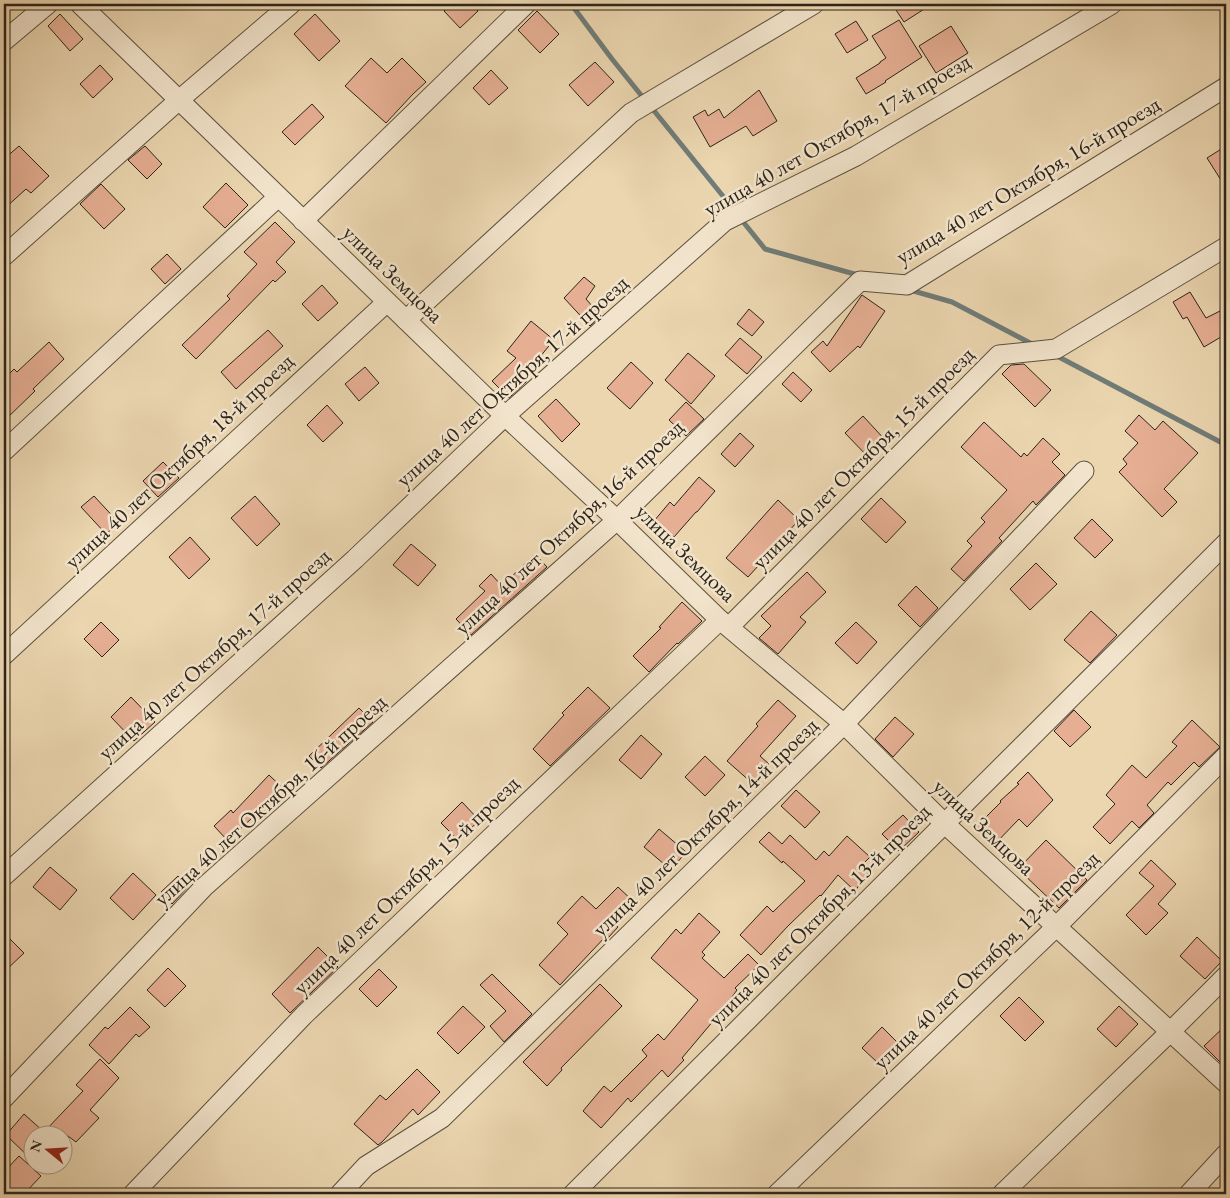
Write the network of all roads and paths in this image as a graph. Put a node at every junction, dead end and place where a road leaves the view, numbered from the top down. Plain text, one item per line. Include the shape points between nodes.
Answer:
1 (48, 4) edge
2 (80, 4) edge
3 (291, 4) edge
4 (526, 4) edge
5 (814, 4) edge
6 (1112, 4) edge
7 (4, 41) edge
8 (1226, 88) edge
9 (179, 100) junction
10 (278, 197) junction
11 (303, 221) junction
12 (1226, 247) edge
13 (4, 256) edge
14 (387, 302) junction
15 (406, 320) junction
16 (505, 416) junction
17 (4, 451) edge
18 (1084, 471) dead end
19 (617, 520) junction
20 (1226, 543) edge
21 (725, 623) junction
22 (4, 655) edge
23 (844, 724) junction
24 (1226, 756) edge
25 (944, 823) junction
26 (4, 876) edge
27 (1056, 927) junction
28 (1226, 976) edge
29 (1171, 1031) junction
30 (1226, 1083) edge
31 (4, 1098) edge
32 (1226, 1154) edge
33 (133, 1194) edge
34 (340, 1194) edge
35 (573, 1194) edge
36 (777, 1194) edge
37 (1002, 1194) edge
38 (1189, 1194) edge

1 - 7 street
2 - 9 street, улица Земцова
3 - 9 street
4 - 11 street
5 - 15 street via 631,114
6 - 16 street, улица 40 лет Октября, 17-й проезд via 856,156 725,220
8 - 19 street, улица 40 лет Октября, 16-й проезд via 907,285 860,280
9 - 10 street, улица Земцова
9 - 13 street
10 - 11 street, улица Земцова
10 - 17 street
11 - 14 street, улица Земцова
12 - 21 street, улица 40 лет Октября, 15-й проезд via 1056,349 999,355
14 - 15 street, улица Земцова
14 - 22 street, улица 40 лет Октября, 18-й проезд
15 - 16 street, улица Земцова
16 - 19 street, улица Земцова
16 - 26 street, улица 40 лет Октября, 17-й проезд via 355,559
18 - 23 street, улица 40 лет Октября, 14-й проезд
19 - 21 street, улица Земцова
19 - 31 street, улица 40 лет Октября, 16-й проезд via 204,887
20 - 25 street, улица 40 лет Октября, 13-й проезд
21 - 23 street, улица Земцова
21 - 33 street, улица 40 лет Октября, 15-й проезд via 304,1016
23 - 25 street, улица Земцова
23 - 34 street, улица 40 лет Октября, 14-й проезд via 442,1118 366,1166
24 - 27 street, улица 40 лет Октября, 12-й проезд
25 - 27 street, улица Земцова
25 - 35 street, улица 40 лет Октября, 13-й проезд
27 - 29 street, улица Земцова
27 - 36 street, улица 40 лет Октября, 12-й проезд
28 - 29 street
29 - 30 street, улица Земцова
29 - 37 street
32 - 38 street

